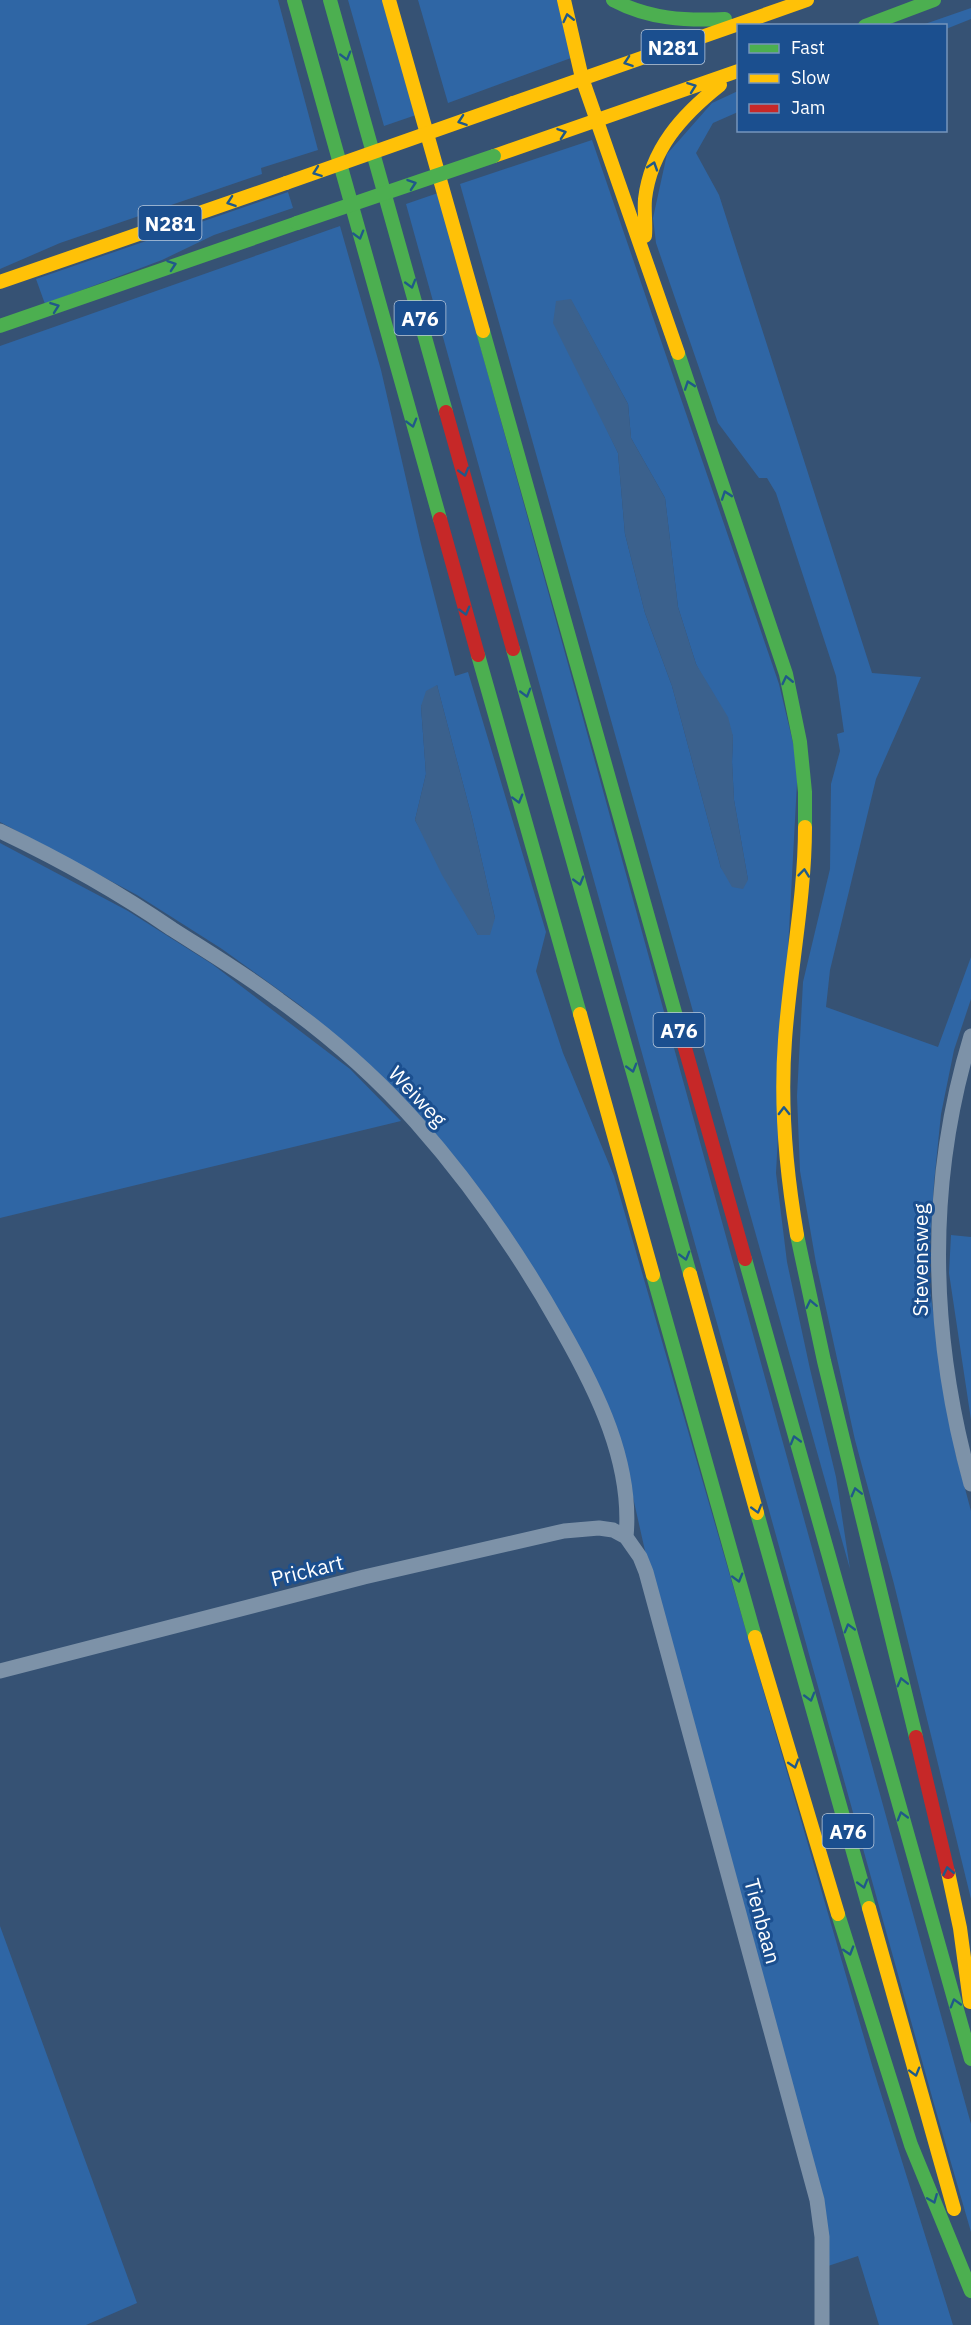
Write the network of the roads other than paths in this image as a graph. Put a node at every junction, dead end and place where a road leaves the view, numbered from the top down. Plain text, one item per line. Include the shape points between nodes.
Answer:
1 (294, 0) edge
2 (330, 0) edge
3 (389, 0) edge
4 (564, 0) edge
5 (613, 0) edge
6 (807, 0) edge
7 (934, 0) edge
8 (763, 16) junction
9 (740, 24) edge
10 (870, 24) edge
11 (737, 25) edge
12 (737, 71) edge
13 (737, 72) edge
14 (582, 78) junction
15 (597, 121) junction
16 (644, 256) junction
17 (0, 282) edge
18 (0, 326) edge
19 (0, 831) edge
20 (971, 1036) edge
21 (971, 1484) edge
22 (626, 1537) junction
23 (0, 1671) edge
24 (971, 2007) edge
25 (971, 2059) edge
26 (971, 2270) edge
27 (971, 2291) edge
28 (822, 2325) edge

1 -> 27 highway, A76 via 763,1666 910,2145
2 -> 26 highway, A76
25 -> 3 highway, A76
14 -> 4 highway
5 - 8 highway via 637,12 672,20
6 - 8 highway, N281
7 - 10 highway
8 -> 9 highway, N281
11 -> 14 highway, N281
15 -> 12 highway, N281
16 -> 13 highway via 646,188 658,151 686,113
14 - 15 highway
14 -> 17 highway, N281, bridge
15 - 16 highway
18 -> 15 highway, N281, bridge
24 -> 16 highway via 960,1928 939,1832 824,1361 790,1194 783,1085 805,864 800,742 786,674
19 - 22 street, Weiweg via 165,923 277,998 358,1065 416,1122 519,1260 583,1365 607,1420 624,1481
20 - 21 street, Stevensweg via 945,1157 939,1292 951,1402
22 - 23 street, Prickart via 599,1528 564,1531 364,1577
22 - 28 street, Tienbaan via 646,1572 817,2200 822,2237

